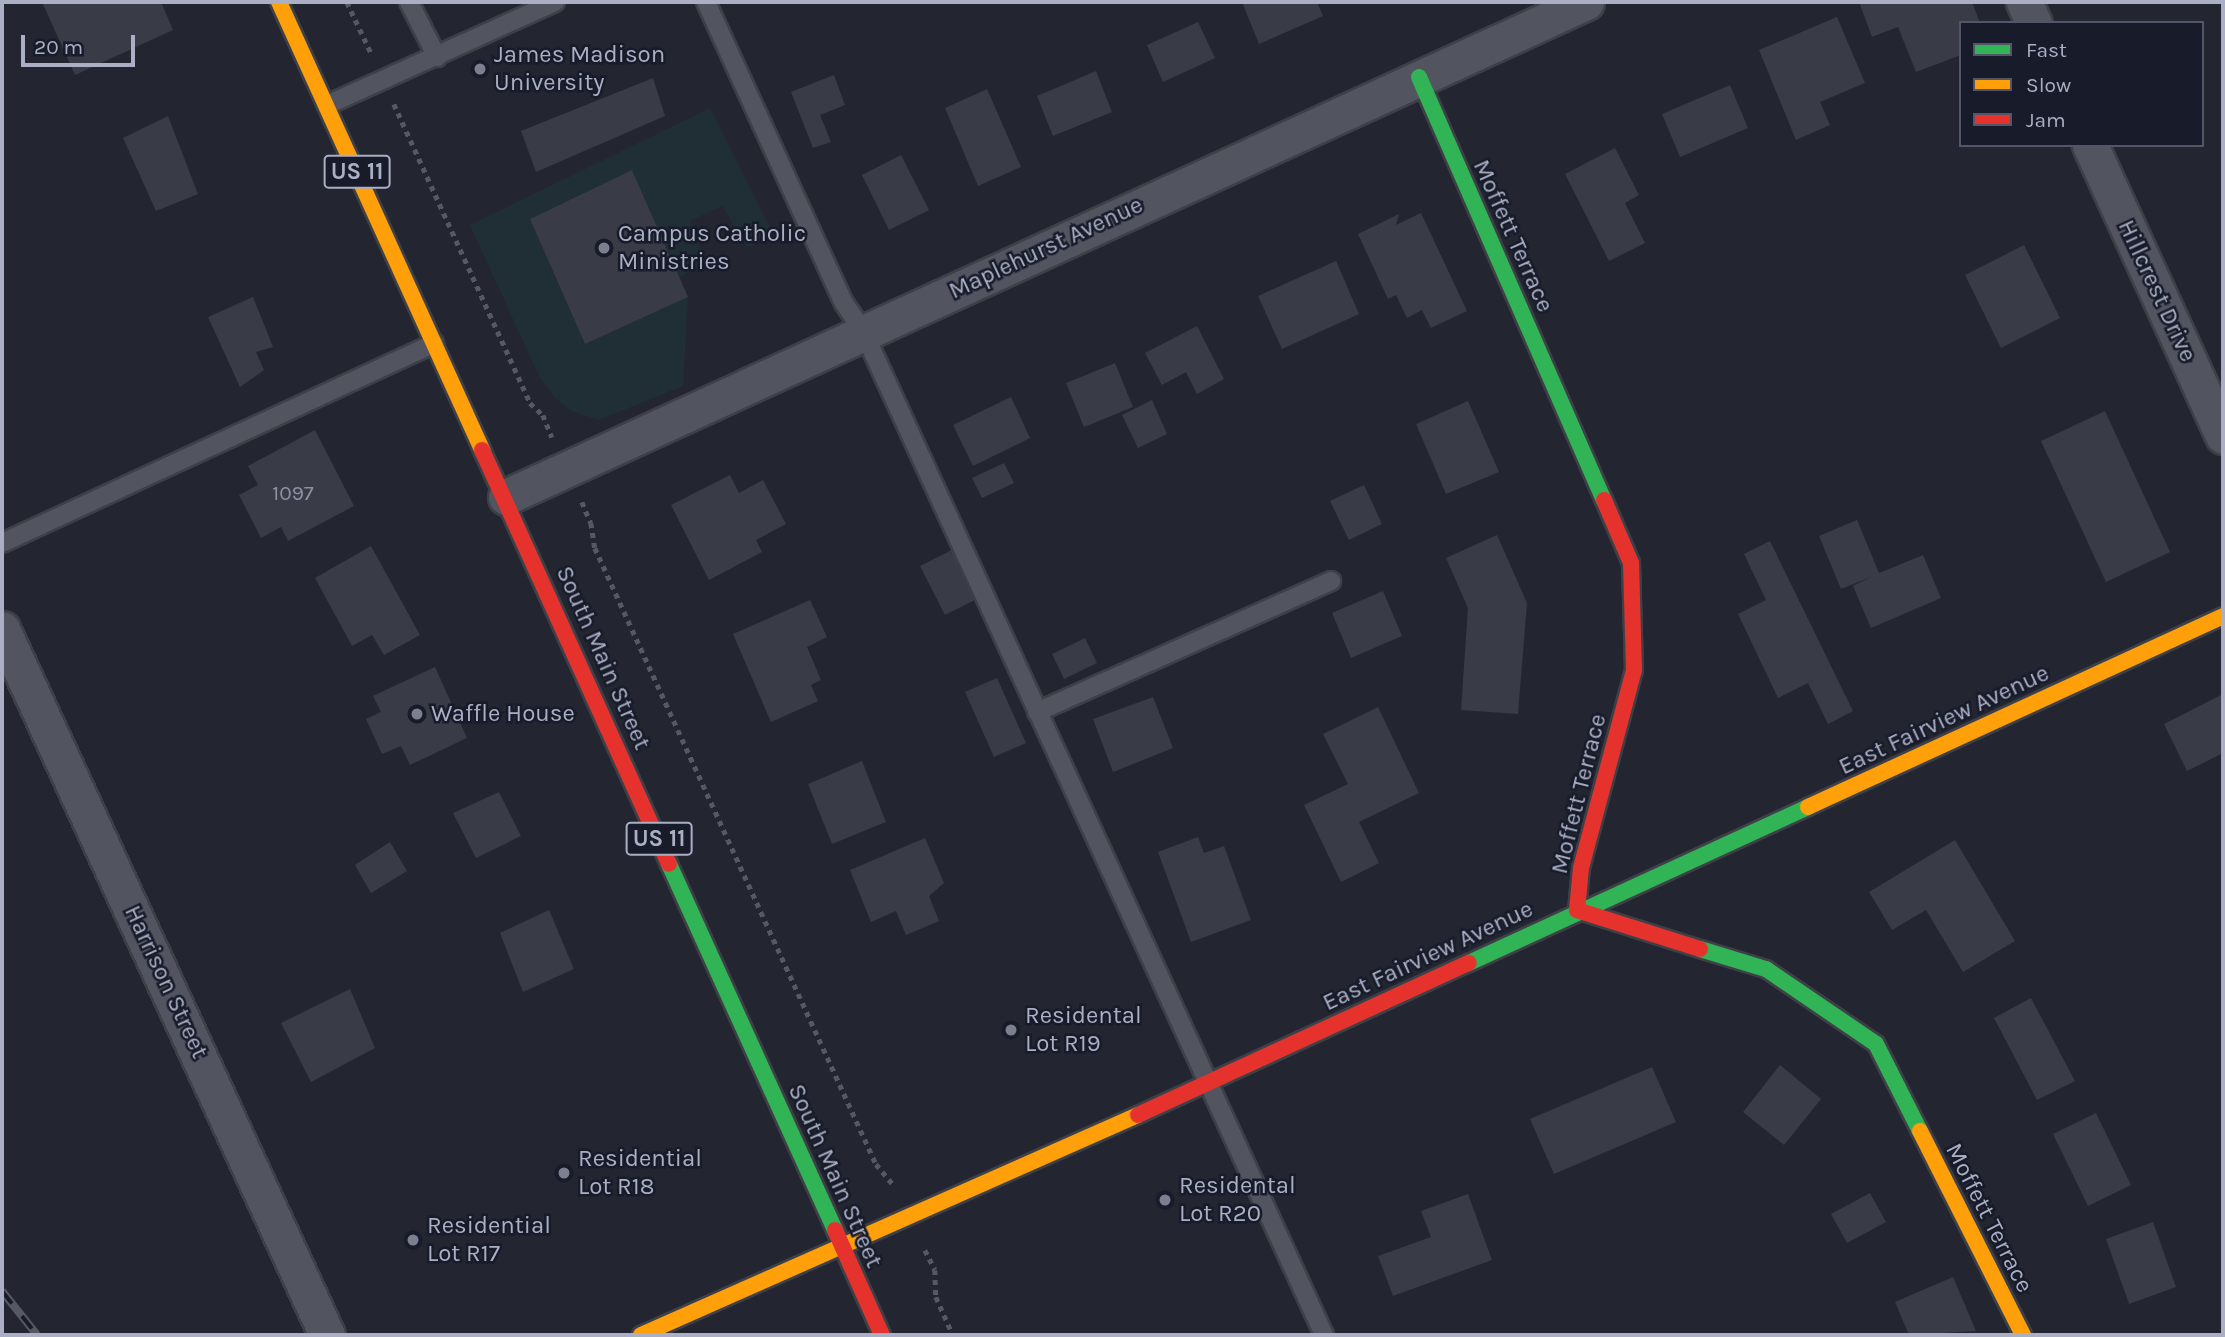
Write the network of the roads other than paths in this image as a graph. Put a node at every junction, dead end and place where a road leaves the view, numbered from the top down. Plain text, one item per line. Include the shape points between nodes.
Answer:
1 (279, 2) edge
2 (409, 2) edge
3 (555, 2) edge
4 (706, 2) edge
5 (1587, 2) edge
6 (2024, 2) edge
7 (2033, 21) edge
8 (436, 57) junction
9 (1419, 77) junction
10 (327, 105) junction
11 (2091, 147) edge
12 (864, 334) junction
13 (435, 343) junction
14 (2223, 436) edge
15 (506, 497) junction
16 (2, 543) edge
17 (1331, 581) dead end
18 (2223, 616) edge
19 (2, 629) edge
20 (1037, 712) junction
21 (1577, 911) junction
22 (1210, 1082) junction
23 (842, 1246) junction
24 (327, 1335) edge
25 (641, 1335) edge
26 (882, 1335) edge
27 (1325, 1335) edge
28 (2023, 1335) edge

1 - 10 street, South Main Street / US 11
2 - 8 lane
3 - 8 lane
4 - 12 lane via 844,303
5 - 9 street, Maplehurst Avenue
6 - 7 street
8 - 10 lane
9 - 12 street, Maplehurst Avenue
9 - 21 street, Moffett Terrace via 1631,563 1634,670 1581,868
10 - 13 street, South Main Street / US 11
11 - 14 street, Hillcrest Drive
12 - 15 street, Maplehurst Avenue
12 - 20 lane
13 - 15 street, South Main Street / US 11
13 - 16 lane
15 - 23 street, South Main Street / US 11
17 - 20 lane
18 - 21 street, East Fairview Avenue
19 - 24 street, Harrison Street
20 - 22 lane
21 - 22 street, East Fairview Avenue
21 - 28 street, Moffett Terrace via 1766,969 1876,1045
22 - 23 street, East Fairview Avenue
22 - 27 lane
23 - 25 street, East Fairview Avenue
23 - 26 street, South Main Street / US 11

